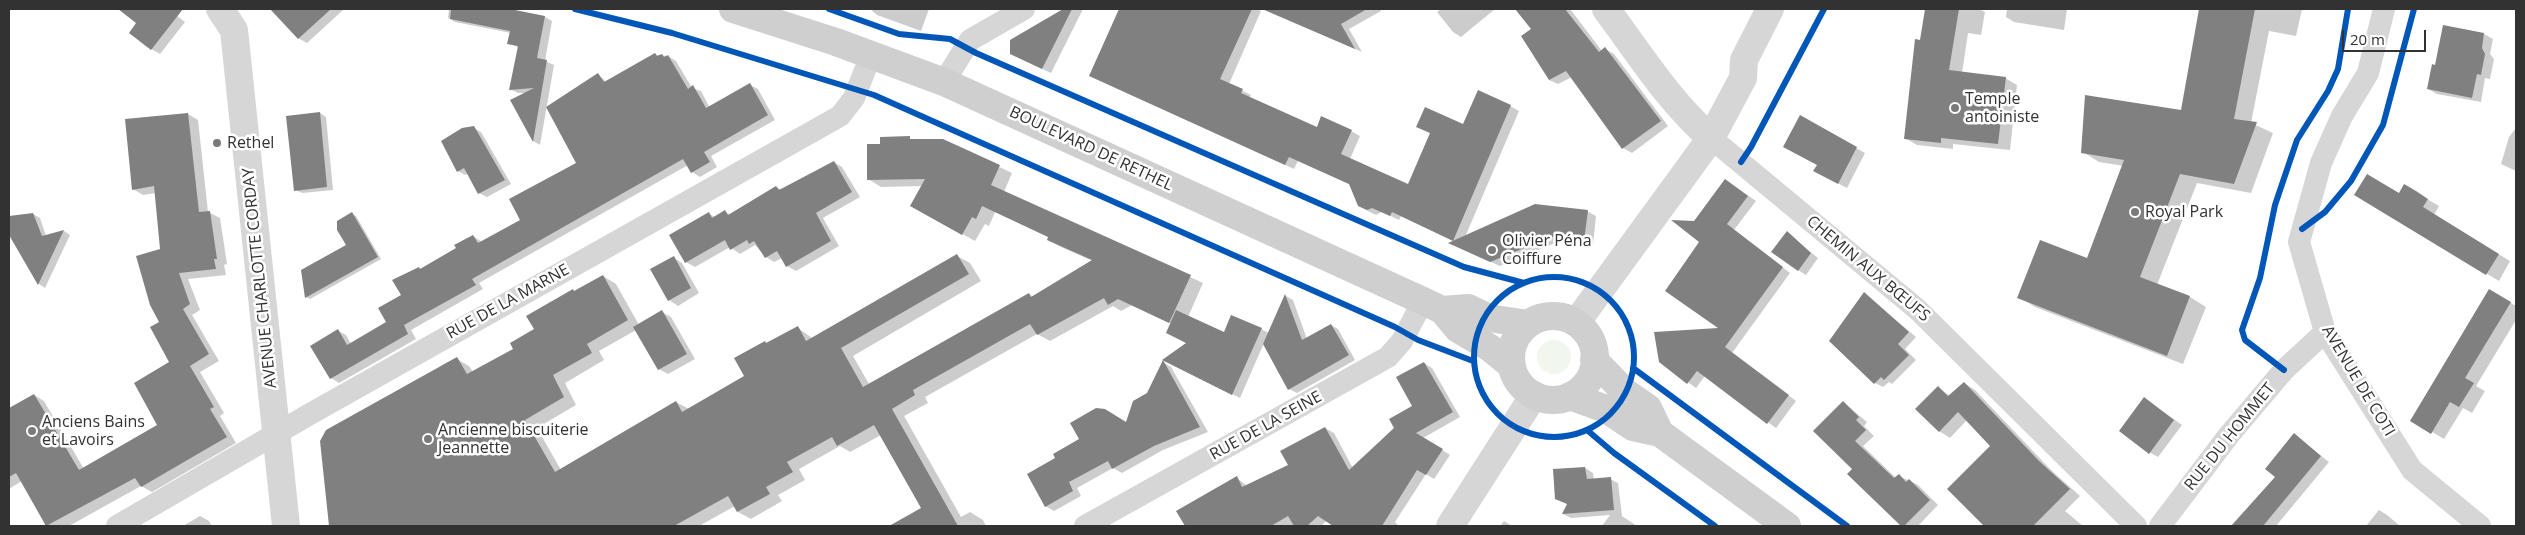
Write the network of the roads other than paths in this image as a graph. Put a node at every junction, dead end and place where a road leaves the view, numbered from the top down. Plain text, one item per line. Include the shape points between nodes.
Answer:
1 (1024, 9) edge
2 (1606, 9) edge
3 (1770, 9) edge
4 (1788, 9) edge
5 (2384, 9) edge
6 (746, 11) edge
7 (233, 16) edge
8 (871, 55) junction
9 (1743, 78) junction
10 (944, 82) junction
11 (1711, 138) junction
12 (1432, 306) junction
13 (1528, 324) junction
14 (1576, 324) junction
15 (2326, 332) junction
16 (1594, 360) junction
17 (1512, 366) junction
18 (1534, 395) junction
19 (1570, 396) junction
20 (1660, 433) junction
21 (276, 434) junction
22 (117, 526) edge
23 (286, 526) edge
24 (1085, 526) edge
25 (1450, 526) edge
26 (1787, 526) edge
27 (2136, 526) edge
28 (2160, 526) edge
29 (2480, 526) edge

1 - 10 street via 970,40
2 - 11 street, CHEMIN AUX BŒUFS via 1667,91
3 - 9 street via 1744,60
4 - 9 street via 1756,71
5 - 15 street, AVENUE DE COTI via 2368,73 2342,116 2321,164 2298,242
6 - 8 main road, BOULEVARD DE RETHEL
7 - 21 street, AVENUE CHARLOTTE CORDAY
8 - 10 main road, BOULEVARD DE RETHEL
8 - 21 street, RUE DE LA MARNE via 854,98 840,116
9 - 11 street
10 - 12 main road, BOULEVARD DE RETHEL
11 - 14 street
11 - 27 street, CHEMIN AUX BŒUFS via 1917,309
12 - 13 main road, BOULEVARD DE RETHEL via 1468,308 1489,318
12 - 17 main road, BOULEVARD DE RETHEL via 1458,329
12 - 24 street, RUE DE LA SEINE via 1388,357
13 - 14 main road via 1555,316
13 - 17 main road via 1512,348
14 - 16 main road via 1588,336
15 - 28 street, RUE DU HOMMET via 2272,384 2229,434
15 - 29 street, AVENUE DE COTI via 2412,470
16 - 19 main road via 1590,378
16 - 20 main road via 1625,392 1648,408
17 - 18 main road via 1521,385
18 - 19 main road via 1552,400
18 - 25 street
19 - 20 main road via 1606,409 1633,427
20 - 26 main road
21 - 22 street, RUE DE LA MARNE
21 - 23 street, AVENUE CHARLOTTE CORDAY

